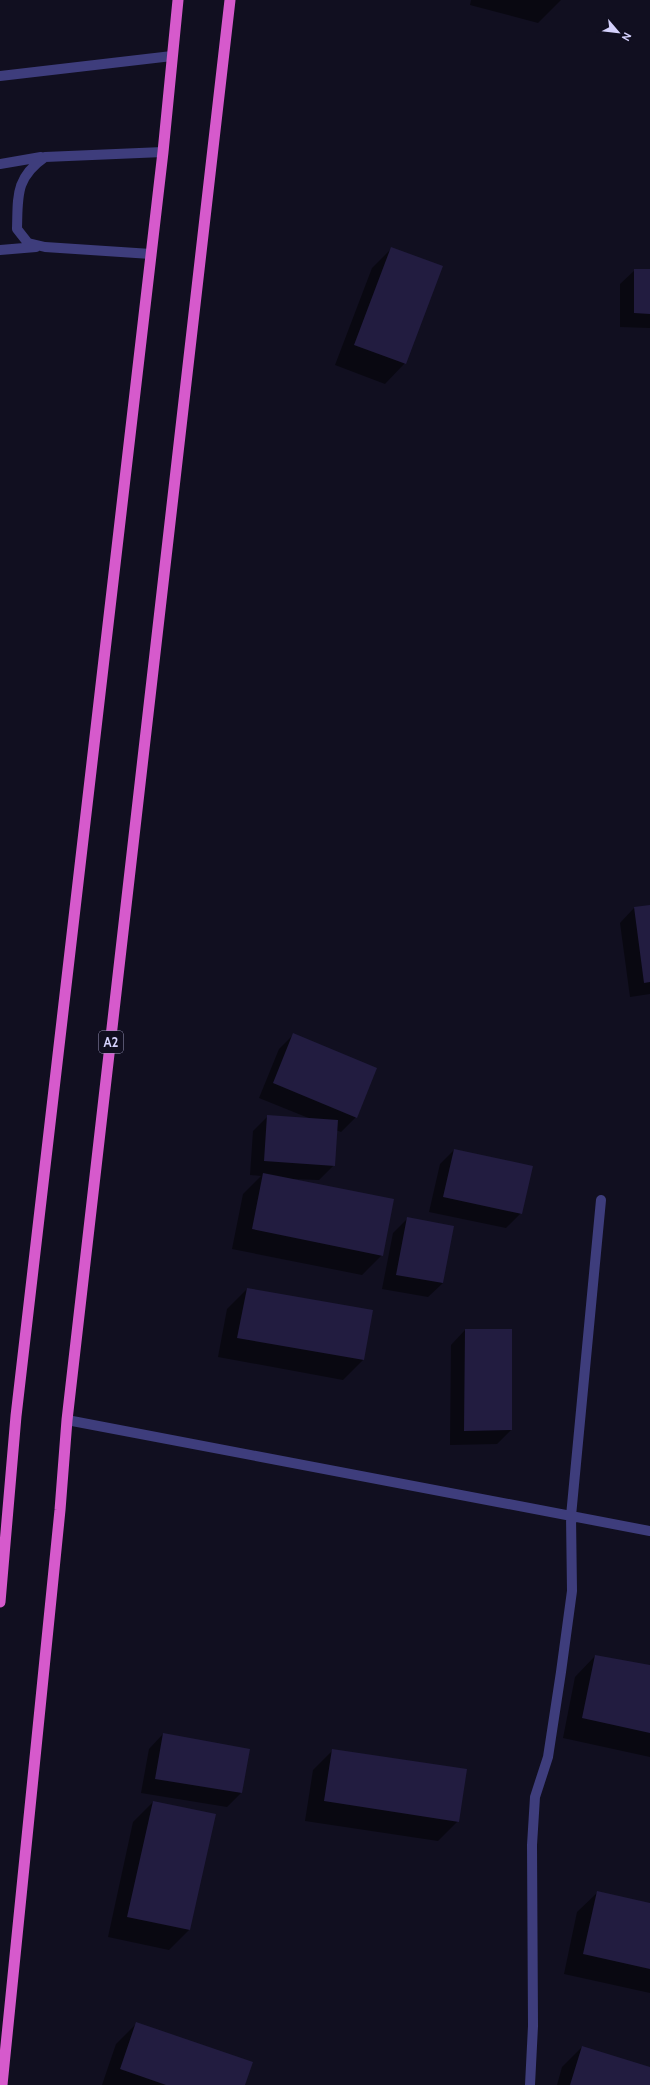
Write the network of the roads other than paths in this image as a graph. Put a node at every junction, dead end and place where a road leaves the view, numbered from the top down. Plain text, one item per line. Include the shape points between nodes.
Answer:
1 (178, 0) edge
2 (230, 0) edge
3 (172, 56) junction
4 (0, 76) edge
5 (163, 152) junction
6 (45, 157) junction
7 (0, 164) edge
8 (45, 247) junction
9 (0, 250) edge
10 (151, 254) junction
11 (601, 1200) dead end
12 (67, 1420) junction
13 (5, 1506) edge
14 (571, 1516) junction
15 (650, 1531) edge
16 (0, 1602) edge
17 (2, 2085) edge
18 (530, 2085) edge

1 - 3 highway
2 - 12 highway, A2
3 - 4 street
3 - 5 highway
5 - 6 street
5 - 10 highway
6 - 7 street
6 - 8 street via 31,166 19,189 17,229 28,243
8 - 9 street
8 - 10 street
10 - 13 highway
11 - 14 street
12 - 14 street
12 - 17 highway, A2
13 - 16 highway
14 - 15 street
14 - 18 street via 572,1591 562,1672 548,1757 535,1797 532,1845 534,2026

